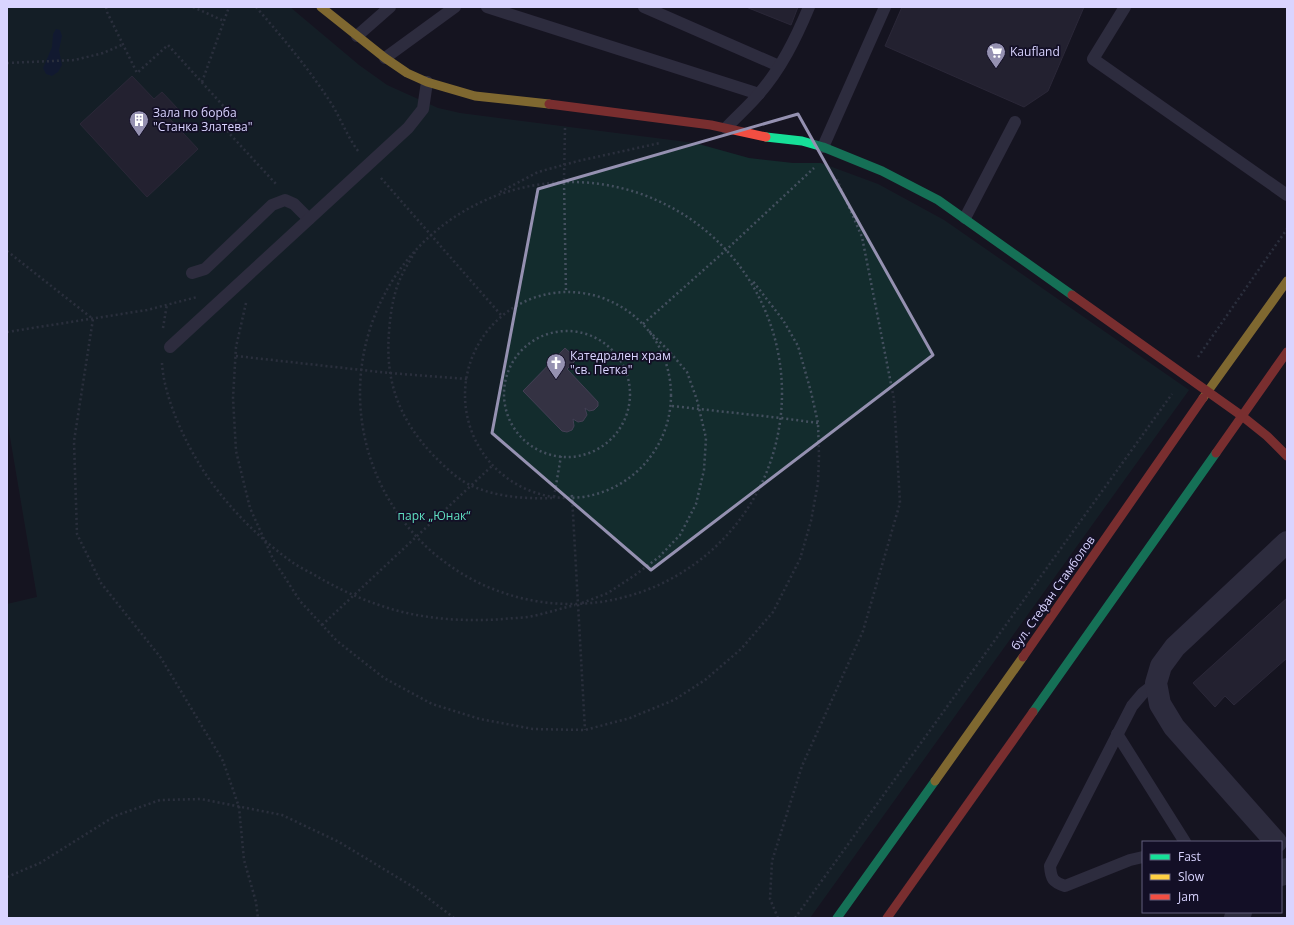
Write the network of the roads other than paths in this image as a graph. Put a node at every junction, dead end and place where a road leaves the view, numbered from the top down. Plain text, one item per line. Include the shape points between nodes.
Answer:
1 (321, 7) edge
2 (390, 7) edge
3 (455, 7) edge
4 (487, 7) edge
5 (644, 7) edge
6 (809, 7) edge
7 (885, 7) edge
8 (1125, 7) edge
9 (357, 36) junction
10 (385, 58) junction
11 (779, 66) junction
12 (427, 82) junction
13 (759, 94) junction
14 (1015, 122) dead end
15 (726, 128) junction
16 (823, 147) junction
17 (1287, 195) edge
18 (965, 218) junction
19 (309, 219) junction
20 (192, 273) dead end
21 (1287, 281) edge
22 (170, 346) dead end
23 (1287, 352) edge
24 (1208, 391) junction
25 (1242, 416) junction
26 (1287, 456) edge
27 (1287, 542) edge
28 (1156, 683) junction
29 (1117, 734) junction
30 (1184, 841) edge
31 (1275, 841) edge
32 (1142, 856) edge
33 (837, 918) edge
34 (887, 918) edge

1 - 9 main road
2 - 9 lane
3 - 10 lane
4 - 13 lane
5 - 11 lane
6 - 11 lane
7 - 16 lane
8 - 17 lane via 1093,59
9 - 10 main road
10 - 12 main road via 407,73
11 - 13 lane
12 - 15 main road via 494,99
12 - 19 lane via 423,109 400,136
13 - 15 lane
14 - 18 lane
15 - 16 main road
16 - 18 main road via 882,171 938,200
18 - 24 main road
19 - 20 lane via 294,204 285,200 272,205 205,269
19 - 22 lane
21 - 24 main road, бул. Стефан Стамболов
23 - 25 main road
24 - 25 main road
24 - 33 main road, бул. Стефан Стамболов
25 - 26 main road
25 - 34 main road
27 - 28 street via 1175,647 1161,666
28 - 29 lane via 1132,706
28 - 31 street via 1160,704 1174,728
29 - 30 lane
29 - 32 lane via 1050,866 1050,876 1056,883 1065,886

